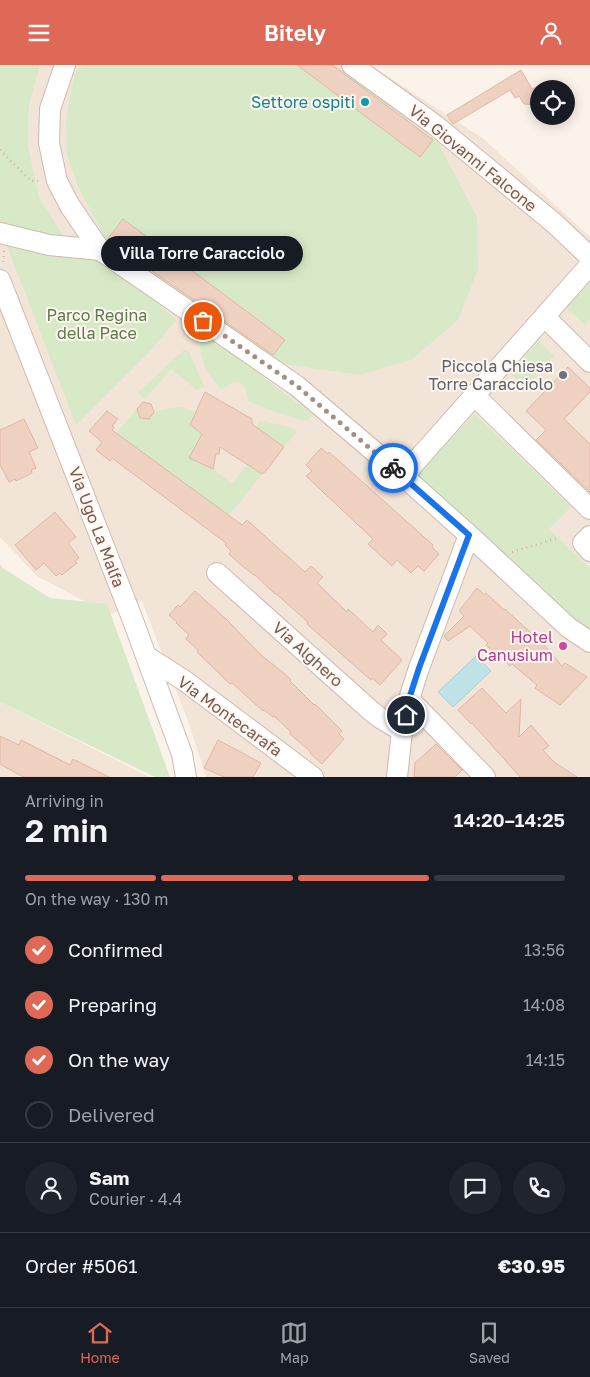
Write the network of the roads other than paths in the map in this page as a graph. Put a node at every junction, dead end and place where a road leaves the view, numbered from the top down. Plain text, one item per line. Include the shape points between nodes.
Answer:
1 (65, 65) edge
2 (352, 65) edge
3 (2, 240) edge
4 (100, 250) junction
5 (590, 257) edge
6 (590, 265) edge
7 (3, 275) edge
8 (545, 317) junction
9 (590, 362) edge
10 (475, 396) junction
11 (403, 477) junction
12 (590, 509) edge
13 (469, 535) junction
14 (590, 536) edge
15 (590, 551) edge
16 (217, 573) dead end
17 (590, 642) edge
18 (146, 656) junction
19 (409, 699) junction
20 (402, 731) junction
21 (186, 777) edge
22 (312, 777) edge
23 (397, 777) edge
24 (486, 777) edge

1 - 4 street via 50,109 49,143 57,181
2 - 5 street, Via Giovanni Falcone via 442,131 554,223
3 - 4 street
4 - 11 street via 297,386
6 - 8 street
7 - 18 street, Via Ugo La Malfa
8 - 9 street
8 - 10 street
10 - 11 street
10 - 12 street
11 - 13 street
13 - 17 street via 569,628
13 - 19 street
14 - 15 street via 583,543
16 - 20 street, Via Alghero via 370,710
18 - 21 street, Via Ugo La Malfa via 182,755
18 - 22 street, Via Montecarafa via 185,681
19 - 20 street
19 - 24 street
20 - 23 street

